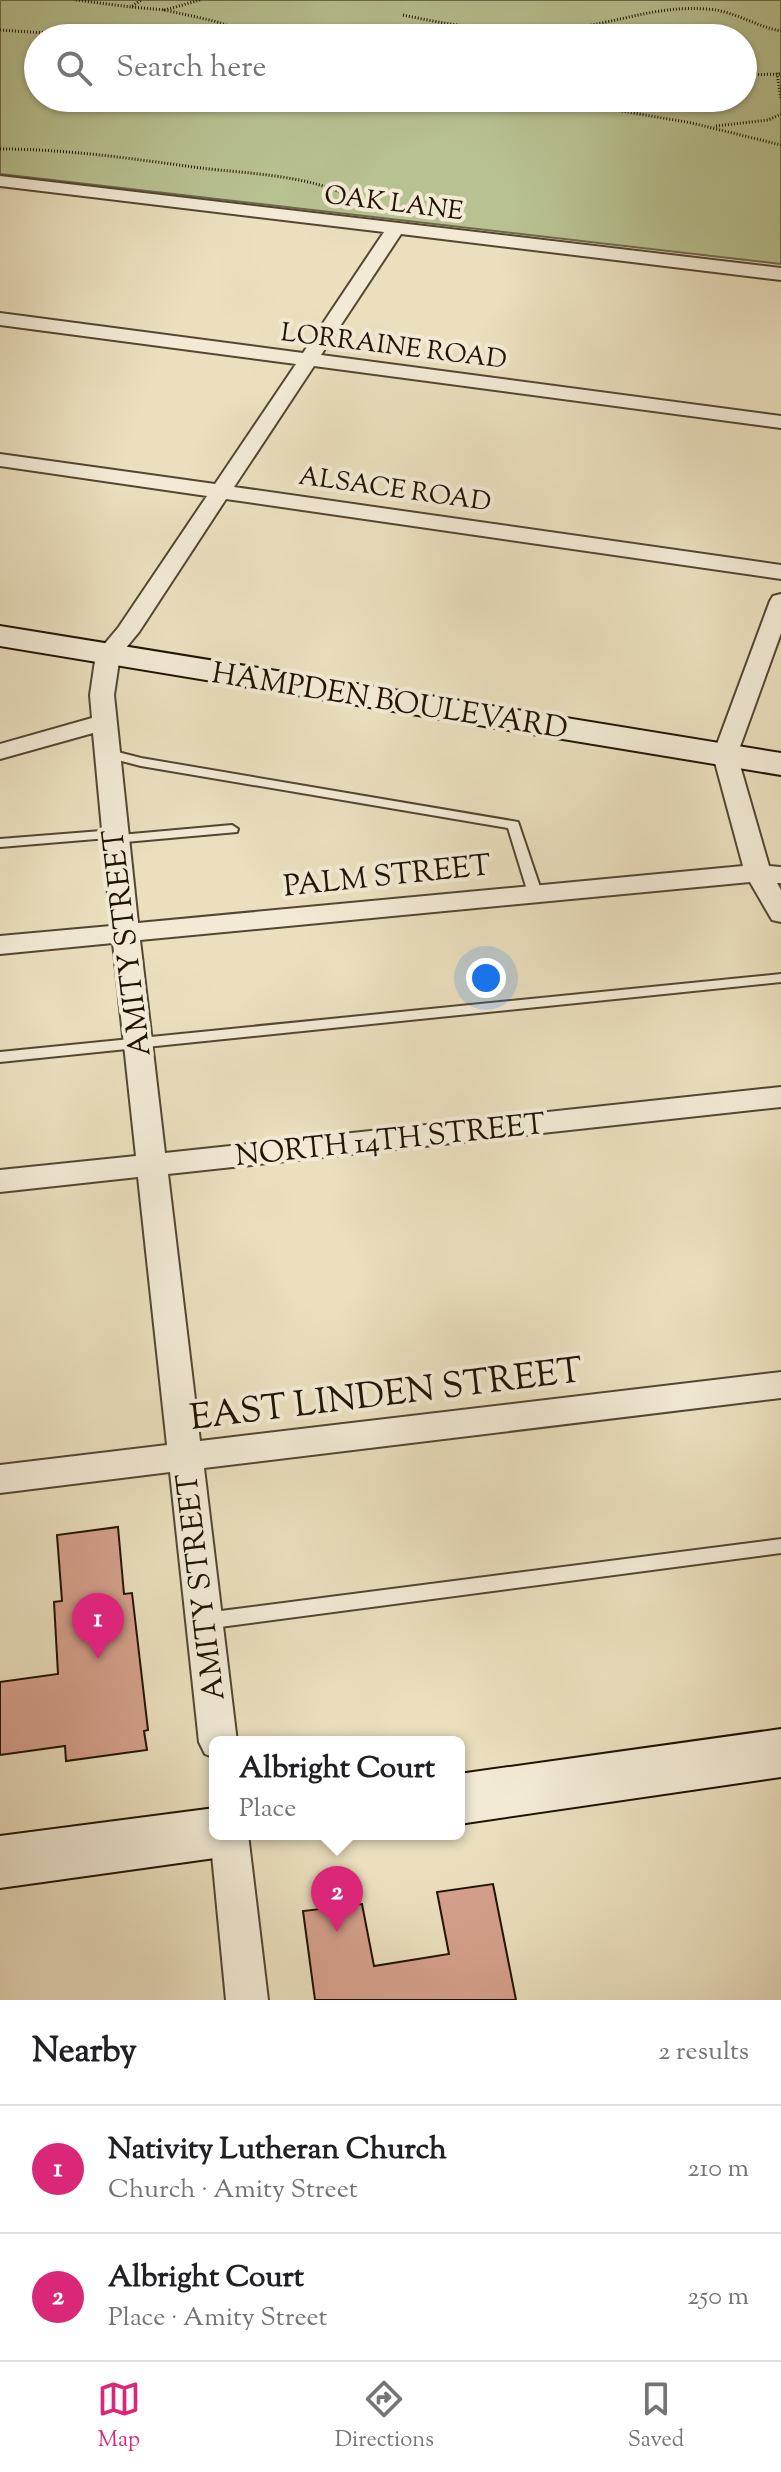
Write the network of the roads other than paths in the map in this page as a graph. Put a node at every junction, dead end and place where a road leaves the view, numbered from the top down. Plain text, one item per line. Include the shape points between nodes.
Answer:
1 (0, 181) edge
2 (389, 228) junction
3 (781, 274) edge
4 (0, 319) edge
5 (308, 360) junction
6 (781, 422) edge
7 (0, 460) edge
8 (220, 491) junction
9 (781, 572) edge
10 (781, 601) edge
11 (0, 636) edge
12 (108, 654) junction
13 (104, 722) junction
14 (0, 752) edge
15 (106, 753) junction
16 (725, 755) junction
17 (781, 764) edge
18 (232, 829) dead end
19 (114, 837) junction
20 (0, 843) edge
21 (770, 874) edge
22 (535, 893) junction
23 (781, 914) edge
24 (125, 933) junction
25 (0, 945) edge
26 (781, 978) edge
27 (138, 1043) junction
28 (0, 1057) edge
29 (781, 1097) edge
30 (152, 1164) junction
31 (0, 1181) edge
32 (781, 1385) edge
33 (186, 1457) junction
34 (0, 1479) edge
35 (781, 1546) edge
36 (205, 1621) junction
37 (217, 1736) edge
38 (781, 1753) edge
39 (465, 1798) edge
40 (209, 1834) edge
41 (230, 1840) edge
42 (0, 1862) edge
43 (247, 2000) edge

1 - 2 street, OAK LANE
2 - 3 street, OAK LANE
2 - 5 street
4 - 5 street, LORRAINE ROAD
5 - 6 street, LORRAINE ROAD
5 - 8 street
7 - 8 street, ALSACE ROAD
8 - 9 street, ALSACE ROAD
8 - 12 street
10 - 16 street
11 - 12 main road, HAMPDEN BOULEVARD
12 - 13 street, AMITY STREET
12 - 16 main road, HAMPDEN BOULEVARD
13 - 14 street
13 - 15 street, AMITY STREET
15 - 19 street, AMITY STREET
15 - 22 lane via 513,825
16 - 17 main road, HAMPDEN BOULEVARD
16 - 21 street
18 - 19 lane
19 - 20 lane
19 - 24 street, AMITY STREET
21 - 22 street, PALM STREET
21 - 23 street
22 - 24 street, PALM STREET
24 - 25 street, PALM STREET
24 - 27 street, AMITY STREET
26 - 27 lane
27 - 28 lane
27 - 30 street, AMITY STREET
29 - 30 street, NORTH 14TH STREET
30 - 31 street, NORTH 14TH STREET
30 - 33 street, AMITY STREET
32 - 33 street, EAST LINDEN STREET
33 - 34 street, EAST LINDEN STREET
33 - 36 street, AMITY STREET
35 - 36 lane
36 - 37 street, AMITY STREET
38 - 39 main road
40 - 42 main road
41 - 43 street

